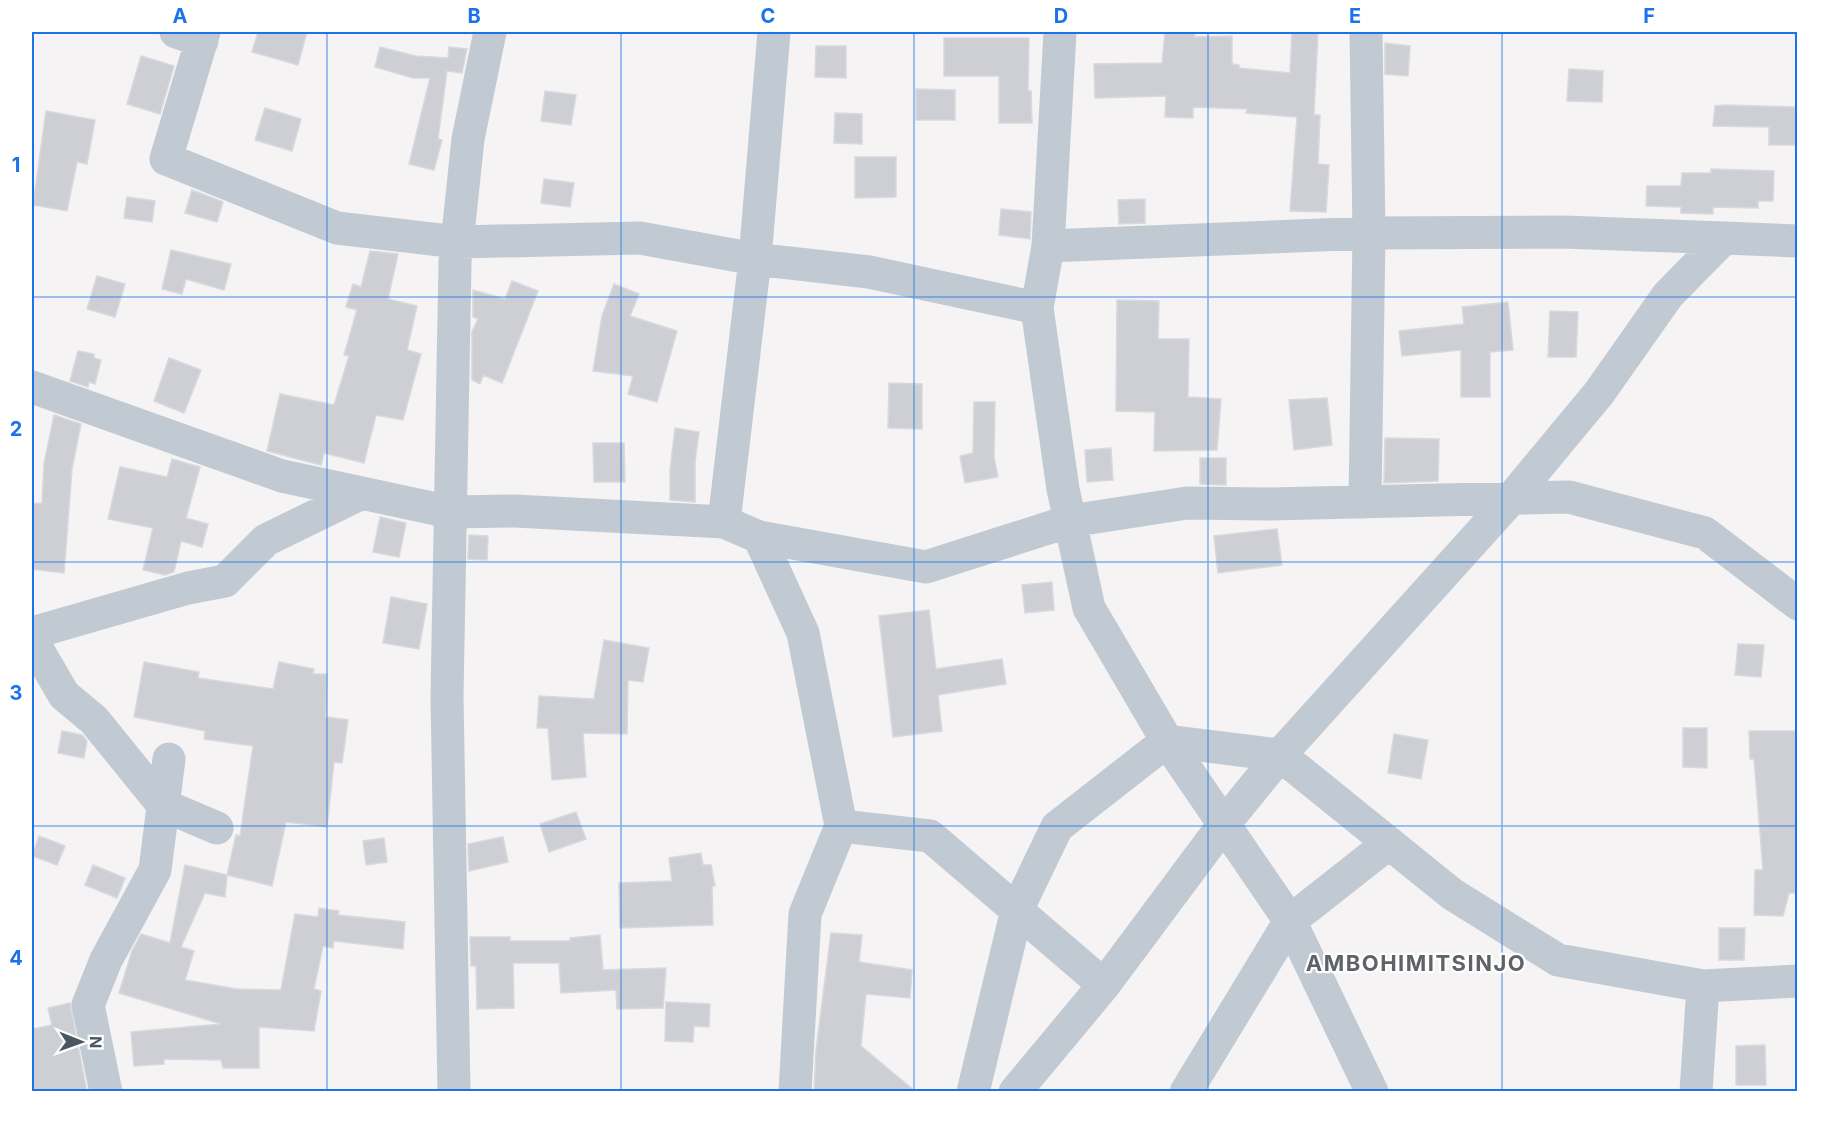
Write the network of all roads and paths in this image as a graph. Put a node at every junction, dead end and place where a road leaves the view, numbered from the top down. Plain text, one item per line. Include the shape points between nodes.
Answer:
1 (490, 32) edge
2 (774, 32) edge
3 (1060, 32) edge
4 (1366, 32) edge
5 (194, 35) edge
6 (1369, 233) junction
7 (1724, 238) junction
8 (1797, 241) edge
9 (457, 242) junction
10 (1048, 246) junction
11 (755, 259) junction
12 (1037, 308) junction
13 (32, 387) edge
14 (362, 493) junction
15 (1511, 499) junction
16 (1365, 502) junction
17 (450, 513) junction
18 (1070, 521) junction
19 (724, 522) junction
20 (759, 537) junction
21 (1797, 604) edge
22 (32, 633) edge
23 (32, 640) edge
24 (1167, 741) junction
25 (1280, 755) junction
26 (169, 759) dead end
27 (163, 806) junction
28 (1224, 824) junction
29 (841, 826) junction
30 (217, 828) dead end
31 (1389, 843) junction
32 (1017, 910) junction
33 (1290, 921) junction
34 (1797, 981) edge
35 (1104, 986) junction
36 (1703, 986) junction
37 (106, 1092) edge
38 (454, 1092) edge
39 (795, 1092) edge
40 (974, 1092) edge
41 (1014, 1092) edge
42 (1186, 1092) edge
43 (1372, 1092) edge
44 (1696, 1092) edge

1 - 9 street via 468,139
2 - 11 street
3 - 10 street
4 - 6 street
5 - 9 street via 166,159 337,228
6 - 7 street via 1564,232
6 - 10 street
6 - 16 street
7 - 8 street
7 - 15 street via 1668,295 1599,393
9 - 11 street via 640,238
9 - 17 street
10 - 12 street
11 - 12 street via 869,272
11 - 19 street
12 - 18 street
13 - 14 street via 282,476
14 - 17 street
14 - 22 street via 267,540 225,581
15 - 16 street
15 - 21 street via 1569,497 1705,533
15 - 25 street
16 - 18 street via 1187,503
17 - 19 street via 515,511
17 - 38 street via 447,697
18 - 20 street via 926,567
18 - 24 street via 1089,608
19 - 20 street
20 - 29 street via 803,633
23 - 27 street via 64,695 94,720
24 - 25 street
24 - 28 street
24 - 32 street via 1057,827
25 - 28 street
25 - 31 street
26 - 27 street
27 - 30 street
27 - 37 street via 155,870 106,960 88,1005
28 - 33 street
28 - 35 street
29 - 32 street via 930,836
29 - 39 street via 805,914
31 - 33 street
31 - 36 street via 1452,894 1558,960
32 - 35 street
32 - 40 street
33 - 42 street
33 - 43 street
34 - 36 street
35 - 41 street
36 - 44 street

